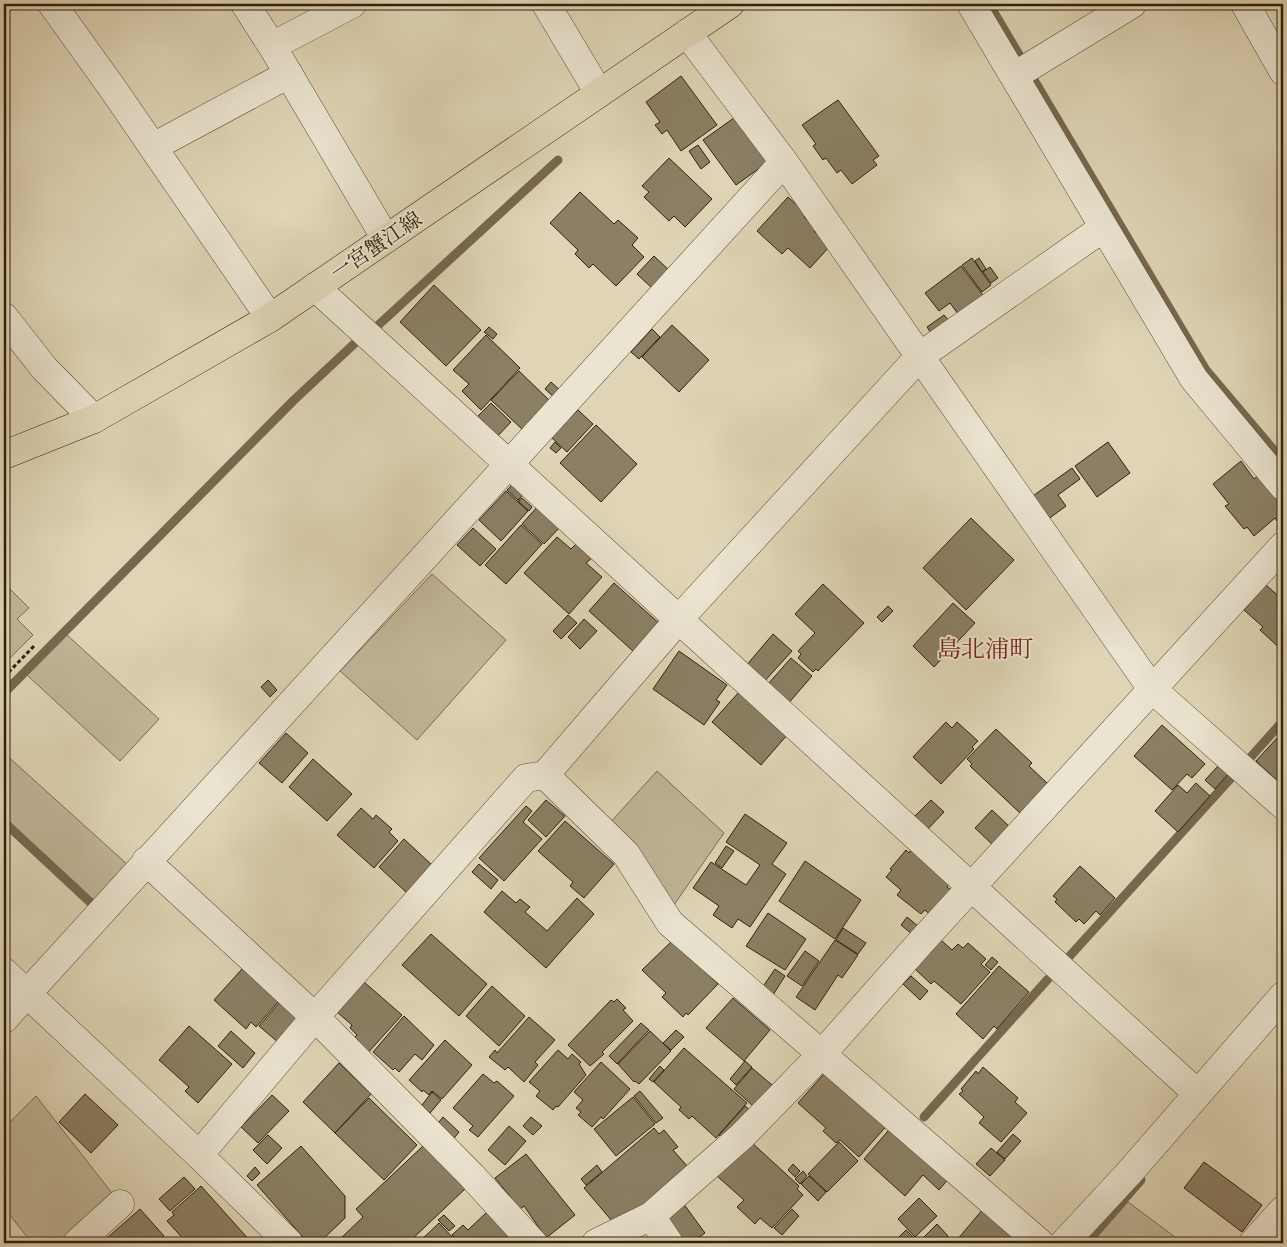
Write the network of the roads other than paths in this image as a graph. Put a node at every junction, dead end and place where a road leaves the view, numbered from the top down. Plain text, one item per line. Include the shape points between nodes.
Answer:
1 (52, 4) edge
2 (245, 4) edge
3 (352, 4) edge
4 (546, 4) edge
5 (730, 4) edge
6 (971, 4) edge
7 (1132, 4) edge
8 (1245, 4) edge
9 (687, 33) junction
10 (272, 46) junction
11 (1024, 70) junction
12 (1283, 71) edge
13 (289, 74) junction
14 (599, 93) junction
15 (153, 147) junction
16 (784, 162) junction
17 (1103, 228) junction
18 (386, 239) junction
19 (315, 287) junction
20 (4, 316) edge
21 (270, 318) junction
22 (920, 356) junction
23 (94, 419) junction
24 (4, 455) edge
25 (509, 464) junction
26 (1283, 486) edge
27 (1283, 546) edge
28 (679, 619) junction
29 (1152, 689) junction
30 (545, 775) junction
31 (1283, 806) edge
32 (146, 861) junction
33 (972, 887) junction
34 (4, 972) edge
35 (28, 994) junction
36 (1283, 996) edge
37 (315, 1017) junction
38 (4, 1019) edge
39 (822, 1055) junction
40 (1198, 1094) junction
41 (199, 1155) junction
42 (120, 1204) dead end
43 (1283, 1210) edge
44 (651, 1216) junction
45 (286, 1242) edge
46 (77, 1243) edge
47 (533, 1243) edge
48 (596, 1243) edge
49 (669, 1243) edge
50 (1040, 1243) edge
51 (1064, 1243) edge
52 (1253, 1243) edge

1 - 15 street
2 - 10 street
3 - 10 street
4 - 14 street
5 - 9 main road, 一宮蟹江線
6 - 11 street
7 - 11 street
8 - 12 street
9 - 14 main road, 一宮蟹江線
9 - 16 street
10 - 13 street
11 - 17 street
13 - 15 street
13 - 18 street
14 - 18 main road, 一宮蟹江線
15 - 21 street
16 - 22 street
16 - 25 street
17 - 22 street
17 - 26 street via 1194,379
18 - 19 main road, 一宮蟹江線
19 - 21 main road, 一宮蟹江線
19 - 25 street
20 - 23 street via 44,368
21 - 23 main road, 一宮蟹江線
22 - 28 street
22 - 29 street
23 - 24 main road, 一宮蟹江線
25 - 28 street
25 - 32 street
27 - 29 street
28 - 30 street
28 - 33 street
29 - 31 street
29 - 33 street
30 - 37 street via 526,778
30 - 39 street via 626,854 670,923
32 - 35 street
32 - 37 street
33 - 39 street
33 - 40 street
34 - 35 street
35 - 38 street
35 - 41 street
36 - 40 street
37 - 41 street
37 - 47 street via 472,1176
39 - 44 street via 742,1136
39 - 50 street
40 - 51 street
41 - 45 street
42 - 46 street
43 - 52 street
44 - 48 street
44 - 49 street

